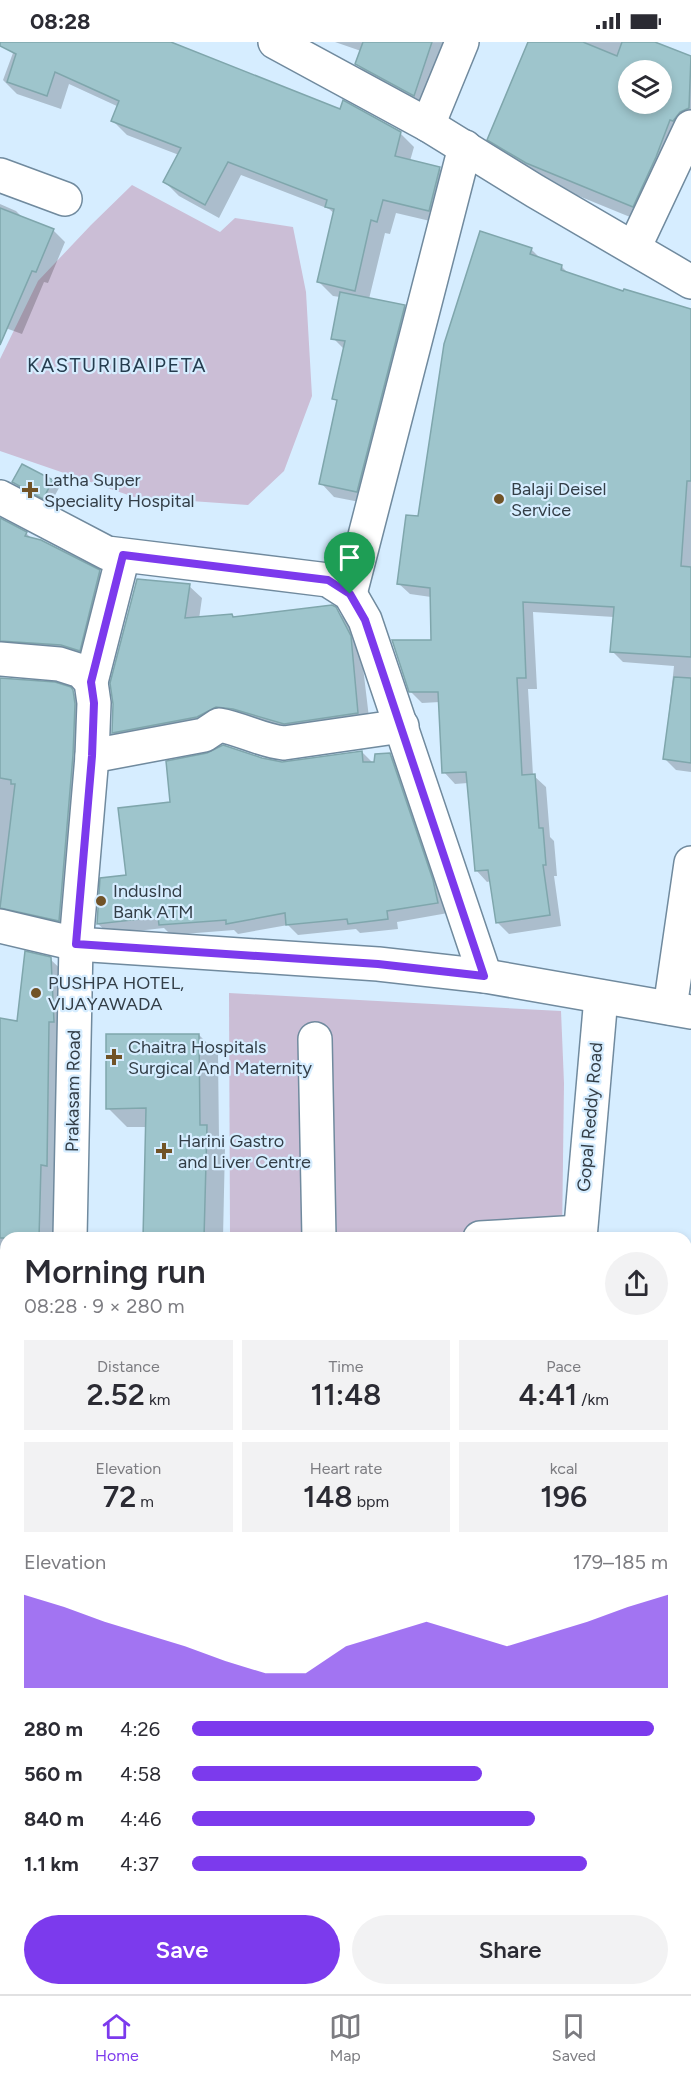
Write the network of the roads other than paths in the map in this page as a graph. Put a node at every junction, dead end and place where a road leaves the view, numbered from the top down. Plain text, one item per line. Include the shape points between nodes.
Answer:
1 (275, 42) edge
2 (462, 42) edge
3 (428, 125) junction
4 (691, 127) edge
5 (465, 147) junction
6 (0, 176) edge
7 (65, 200) dead end
8 (634, 248) junction
9 (691, 282) edge
10 (0, 497) edge
11 (123, 555) junction
12 (350, 594) junction
13 (0, 659) edge
14 (91, 682) junction
15 (402, 726) junction
16 (92, 756) junction
17 (691, 863) edge
18 (0, 926) edge
19 (76, 944) junction
20 (484, 976) junction
21 (601, 997) junction
22 (680, 1010) edge
23 (315, 1039) dead end
24 (69, 1232) edge
25 (319, 1232) edge
26 (580, 1232) edge

1 - 3 street
2 - 3 street
3 - 5 street
4 - 8 street
5 - 8 street
5 - 12 street
6 - 7 street
8 - 9 street
10 - 11 street via 107,554
11 - 12 street via 328,580
11 - 14 street, Prakasam Road
12 - 15 street via 365,620
13 - 14 street via 59,664 81,671
14 - 16 street, Prakasam Road
15 - 16 street via 284,743 219,725 204,735
15 - 20 street
16 - 19 street, Prakasam Road
17 - 22 street
18 - 19 street
19 - 20 street via 378,964
19 - 24 street, Prakasam Road
20 - 21 street
21 - 22 street
21 - 26 street, Gopal Reddy Road
23 - 25 street

